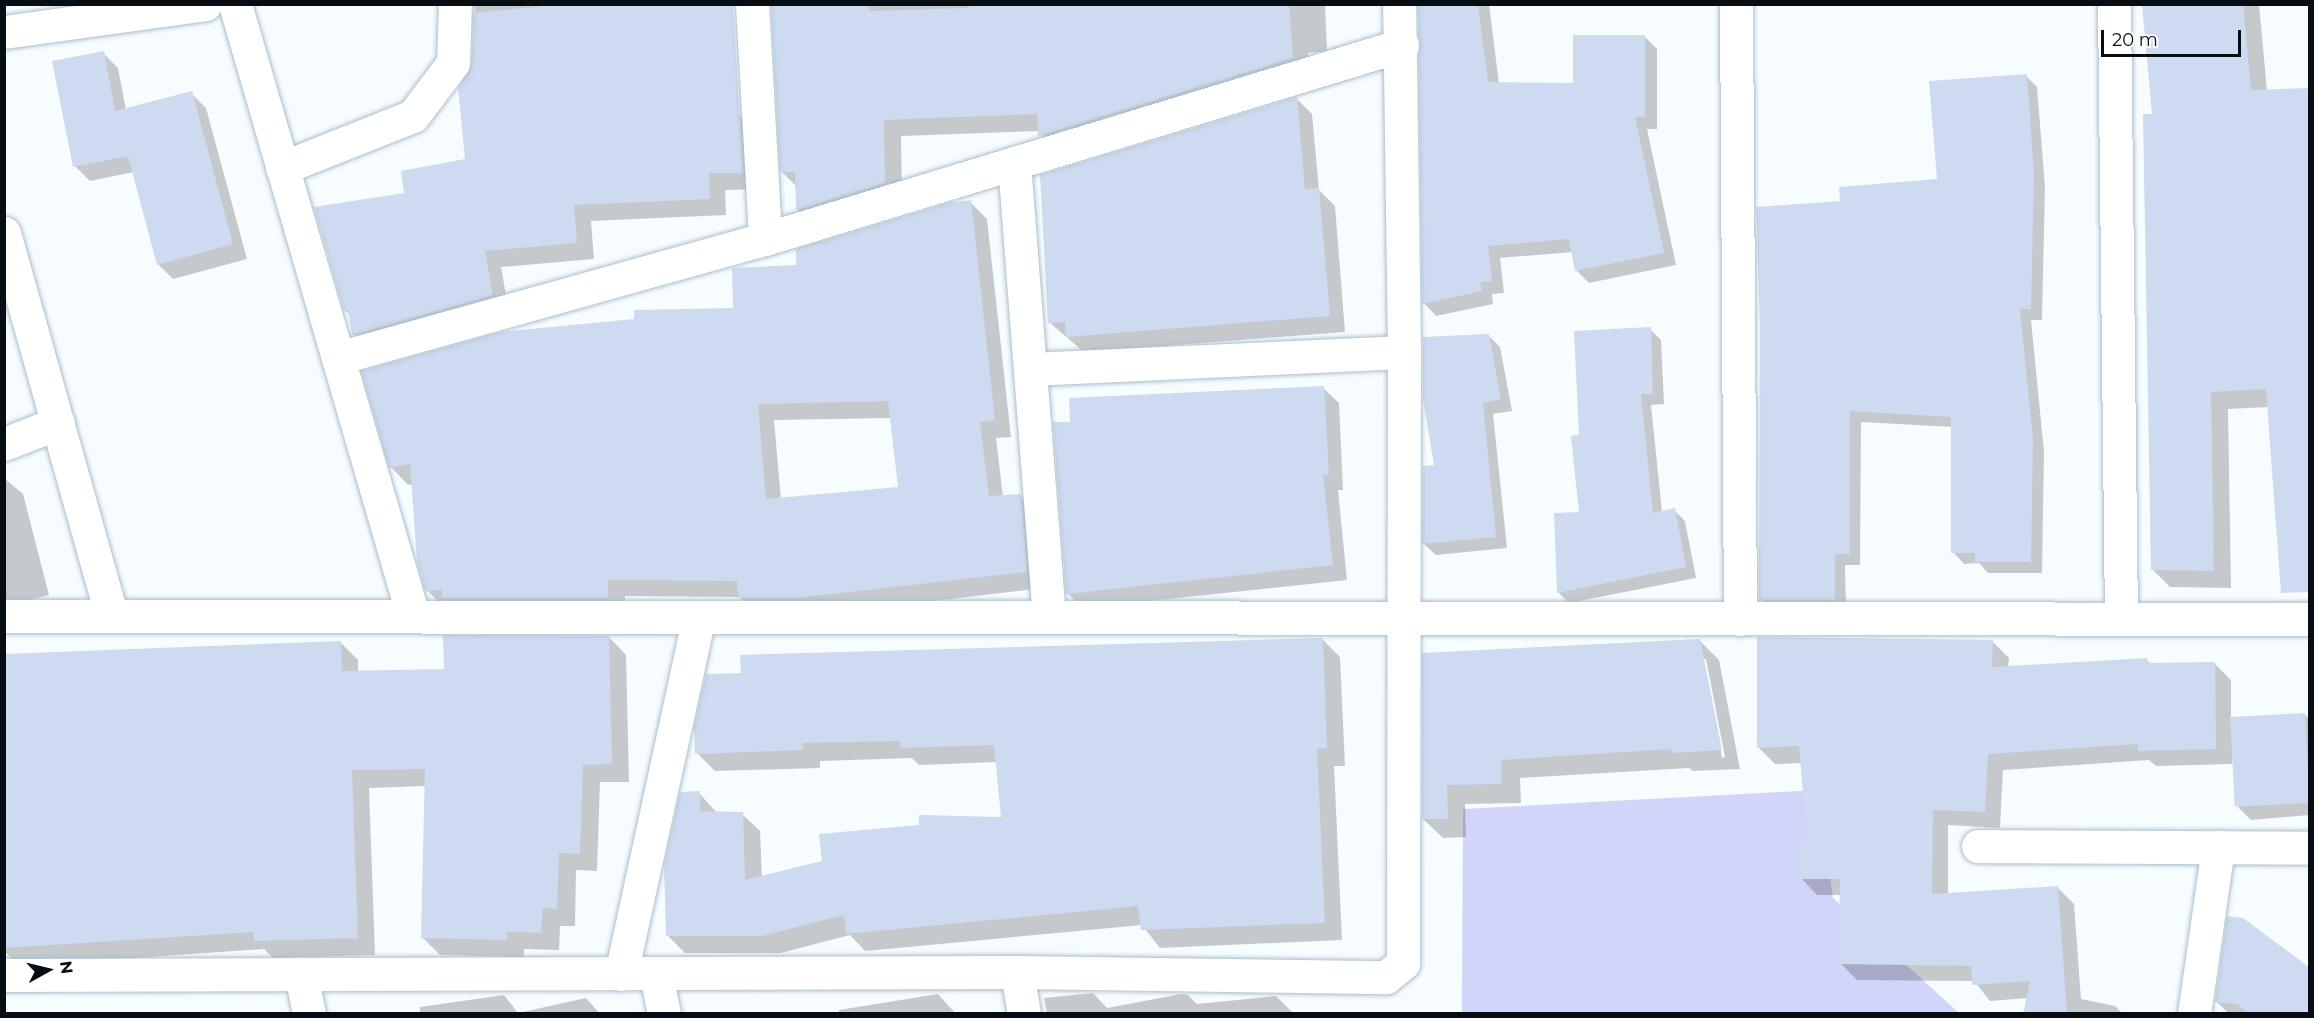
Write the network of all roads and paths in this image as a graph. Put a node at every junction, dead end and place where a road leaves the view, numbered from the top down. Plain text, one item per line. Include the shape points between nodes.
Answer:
1 (205, 4) edge
2 (235, 4) edge
3 (455, 4) edge
4 (752, 4) edge
5 (1399, 4) edge
6 (1736, 4) edge
7 (2114, 4) edge
8 (4, 32) edge
9 (1402, 45) junction
10 (1014, 164) junction
11 (282, 168) junction
12 (4, 233) edge
13 (765, 239) junction
14 (1404, 352) junction
15 (338, 358) junction
16 (1030, 369) junction
17 (58, 423) junction
18 (4, 444) edge
19 (4, 616) edge
20 (112, 616) junction
21 (413, 616) junction
22 (699, 617) junction
23 (1049, 617) junction
24 (1405, 618) junction
25 (1740, 619) junction
26 (2121, 619) junction
27 (2310, 619) edge
28 (1978, 846) dead end
29 (2218, 847) junction
30 (2310, 848) edge
31 (1017, 972) junction
32 (656, 973) junction
33 (301, 974) junction
34 (621, 974) junction
35 (4, 975) edge
36 (309, 1014) edge
37 (664, 1014) edge
38 (1024, 1014) edge
39 (2194, 1014) edge

1 - 8 street
2 - 11 street
3 - 11 street via 453,63 413,116
4 - 13 street
5 - 9 street
6 - 25 street
7 - 26 street
9 - 10 street
9 - 14 street
10 - 13 street
10 - 16 street
11 - 15 street
12 - 17 street
13 - 15 street
14 - 16 street
14 - 24 street
15 - 21 street
16 - 23 street
17 - 18 street
17 - 20 street
19 - 20 street
20 - 21 street
21 - 22 street
22 - 23 street
22 - 34 street
23 - 24 street
24 - 25 street
24 - 31 street via 1402,963 1386,977
25 - 26 street
26 - 27 street
28 - 29 street
29 - 30 street
29 - 39 street
31 - 32 street
31 - 38 street
32 - 34 street
32 - 37 street
33 - 34 street
33 - 35 street
33 - 36 street

